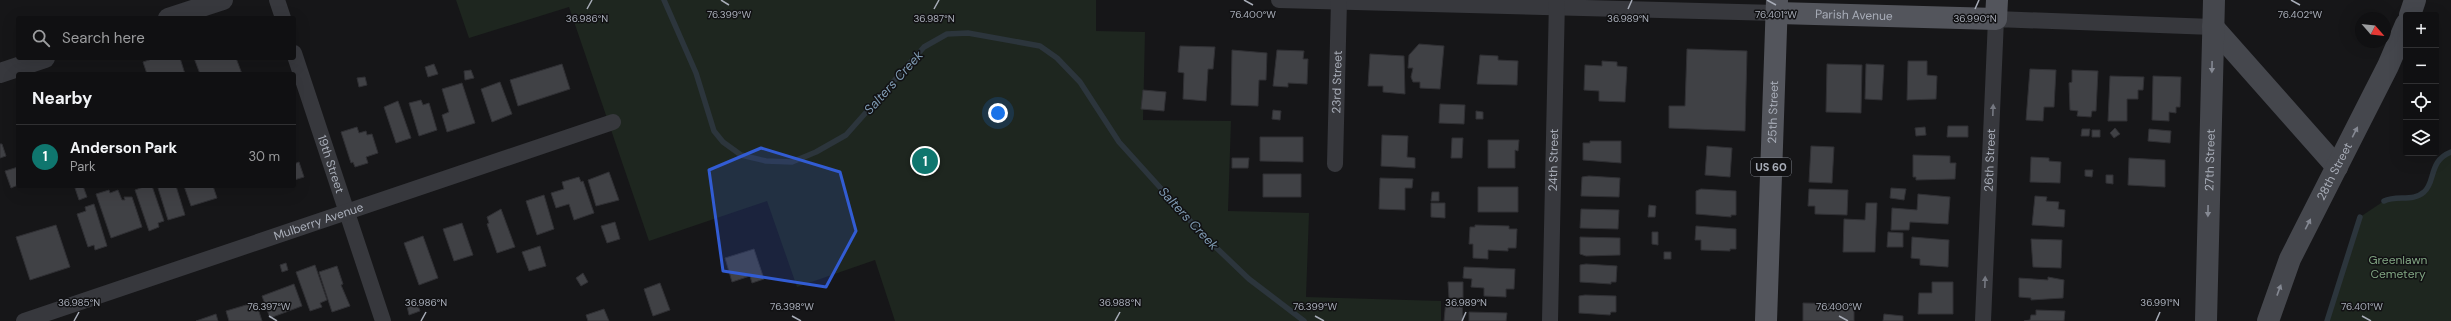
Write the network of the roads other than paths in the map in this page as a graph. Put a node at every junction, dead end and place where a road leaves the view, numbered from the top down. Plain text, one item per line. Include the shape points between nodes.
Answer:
1 (223, 0) edge
2 (277, 0) edge
3 (1279, 0) edge
4 (2214, 0) edge
5 (2415, 0) edge
6 (1339, 2) edge
7 (1557, 4) edge
8 (1777, 7) edge
9 (1997, 10) edge
10 (2411, 12) edge
11 (174, 16) edge
12 (282, 16) edge
13 (2213, 27) junction
14 (2403, 31) edge
15 (296, 59) edge
16 (39, 60) edge
17 (0, 73) edge
18 (613, 122) dead end
19 (1335, 164) dead end
20 (2337, 167) junction
21 (347, 212) junction
22 (24, 321) edge
23 (383, 321) edge
24 (1550, 321) edge
25 (1766, 321) edge
26 (1984, 321) edge
27 (2206, 321) edge
28 (2268, 321) edge

1 - 11 street
2 - 12 street
3 - 6 street, Parish Avenue
4 - 13 main road, 27th Street
5 - 10 main road
6 - 7 street, Parish Avenue
6 - 19 street, 23rd Street
7 - 8 street, Parish Avenue
7 - 24 street, 24th Street
8 - 9 main road, Parish Avenue
8 - 25 main road, 25th Street / US 60
9 - 13 street, Parish Avenue
26 -> 9 street, 26th Street
13 - 20 main road
13 -> 27 main road, 27th Street
20 -> 14 main road, 28th Street
15 - 21 street, 19th Street
16 - 17 street
18 - 21 street, Mulberry Avenue
28 -> 20 main road, 28th Street via 2290,259
21 - 22 street, Mulberry Avenue
21 - 23 street, 19th Street

